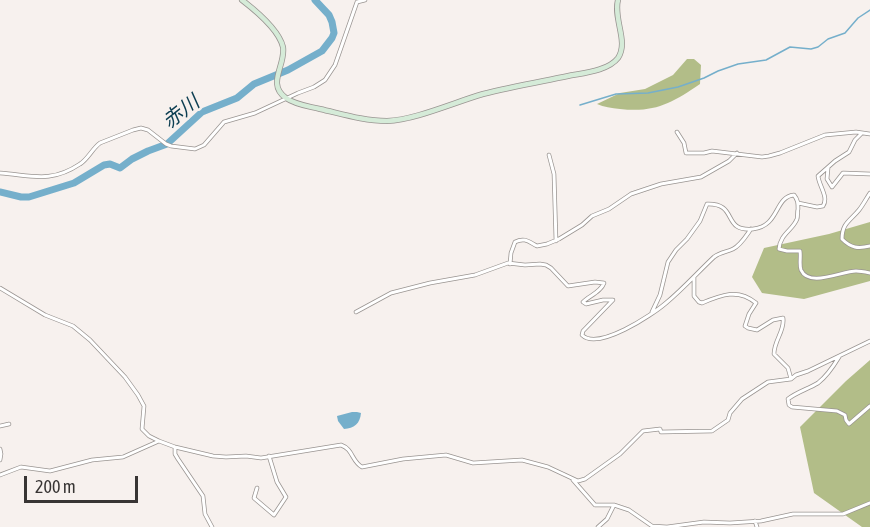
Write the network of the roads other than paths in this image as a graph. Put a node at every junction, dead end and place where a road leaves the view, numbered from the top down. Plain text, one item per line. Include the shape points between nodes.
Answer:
1 (242, 0) edge
2 (365, 0) edge
3 (618, 0) edge
4 (287, 99) junction
5 (677, 132) dead end
6 (861, 134) junction
7 (870, 134) edge
8 (737, 153) junction
9 (549, 155) dead end
10 (828, 168) junction
11 (0, 172) edge
12 (870, 174) edge
13 (870, 194) edge
14 (798, 203) junction
15 (751, 229) junction
16 (556, 240) junction
17 (870, 246) edge
18 (510, 264) junction
19 (870, 273) edge
20 (694, 276) junction
21 (0, 288) edge
22 (356, 312) dead end
23 (651, 313) junction
24 (870, 341) edge
25 (840, 355) junction
26 (791, 379) junction
27 (870, 406) edge
28 (9, 424) dead end
29 (0, 426) edge
30 (159, 441) junction
31 (175, 447) junction
32 (0, 449) edge
33 (270, 456) junction
34 (0, 460) edge
35 (0, 475) edge
36 (572, 479) junction
37 (257, 488) dead end
38 (870, 503) edge
39 (614, 505) junction
40 (755, 521) junction
41 (212, 527) edge
42 (598, 527) edge
43 (651, 527) edge
44 (667, 527) edge
45 (757, 527) edge

1 - 4 street via 264,19 281,42 283,56 277,84
2 - 4 street via 357,2 335,65 325,80
3 - 4 street via 621,51 613,62 599,69 482,94 392,120 350,116
4 - 11 street via 224,122 204,145 195,149 171,146 148,130 136,129 100,143 79,165 52,176 38,178
5 - 8 street via 686,153
6 - 7 street
6 - 8 street via 825,135 769,156
6 - 10 street via 849,152
8 - 16 street via 701,177 631,194
9 - 16 street via 554,174
10 - 12 street via 827,179 832,187 843,173
10 - 14 street via 818,176 826,202 823,206
13 - 17 street via 842,234 842,239 854,248
14 - 15 street via 795,196 784,198 774,218
14 - 19 street via 797,220 782,238 779,249 800,251 805,276 816,279 855,271
15 - 20 street via 735,248 719,254
15 - 23 street via 734,224 725,208 707,204 700,221 668,262
16 - 18 street via 537,246 526,239 515,242
18 - 22 street via 390,293
18 - 23 street via 546,265 568,286 604,283 583,302 613,300 583,331 585,339 616,334
20 - 23 street
20 - 26 street via 694,296 699,302 737,294 756,303 745,326 748,328 757,330 783,318 785,326 774,345 774,354 788,368
21 - 30 street via 45,315 73,326 90,340 133,387 144,406 142,429
24 - 25 street
25 - 26 street
25 - 27 street via 825,377 788,399 789,405 837,411 845,415 849,424
26 - 36 street via 768,382 749,393 735,406 728,420 712,431 643,431 585,479
28 - 29 street
30 - 31 street
30 - 35 street via 123,457 50,471 21,467
31 - 33 street via 213,456
31 - 41 street via 175,454 203,496 204,511
32 - 34 street
33 - 36 street via 338,445 350,450 362,467 446,455 473,463 522,460
33 - 37 street via 286,498 274,515 254,498
36 - 39 street via 595,505
38 - 40 street via 831,515 793,514
39 - 42 street
39 - 43 street via 629,510
40 - 44 street
40 - 45 street
43 - 44 street

